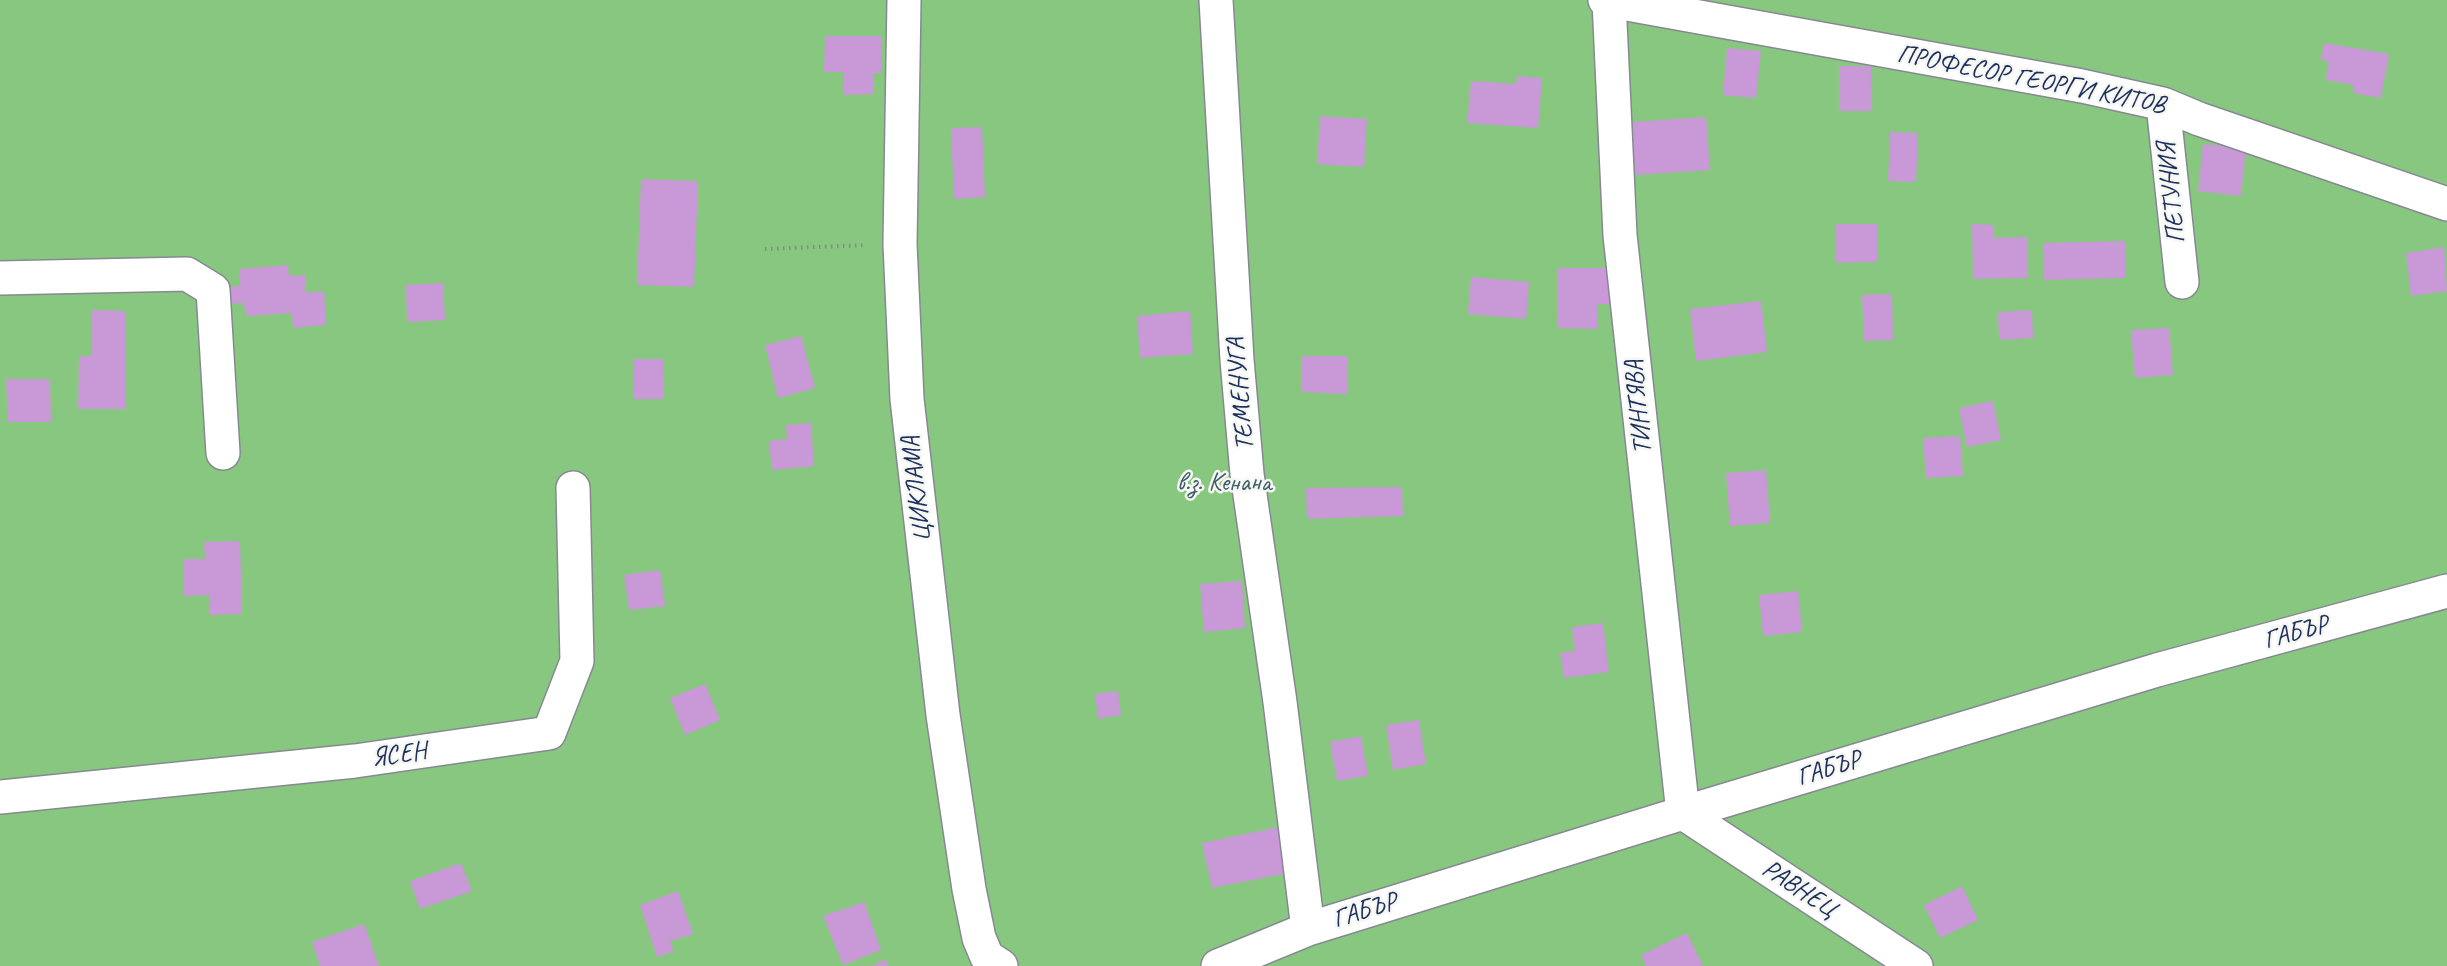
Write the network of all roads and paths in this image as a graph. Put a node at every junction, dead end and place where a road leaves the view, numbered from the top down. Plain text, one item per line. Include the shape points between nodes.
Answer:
1 (904, 0) edge
2 (1216, 0) edge
3 (1607, 1) edge
4 (2163, 104) junction
5 (2447, 204) edge
6 (900, 244) junction
7 (765, 249) dead end
8 (0, 278) edge
9 (2182, 282) dead end
10 (223, 453) dead end
11 (573, 488) dead end
12 (2447, 591) edge
13 (0, 796) edge
14 (1683, 813) junction
15 (1308, 929) junction
16 (1001, 966) edge
17 (1218, 966) edge
18 (1916, 966) edge

1 - 6 street, ЦИКЛАМА
2 - 15 street, ТЕМЕНУГА via 1246,463
3 - 4 street, ПРОФЕСОР ГЕОРГИ КИТОВ
3 - 14 street, ТИНТЯВА via 1620,235
4 - 5 street, ПРОФЕСОР ГЕОРГИ КИТОВ
4 - 9 street, ПЕТУНИЯ
6 - 7 path
6 - 16 street, ЦИКЛАМА via 907,399 943,715 979,938 987,957
8 - 10 street via 188,274 213,290
11 - 13 street, ЯСЕН via 577,661 549,733 355,761
12 - 14 street, ГАБЪР via 2157,670
14 - 15 street, ГАБЪР
14 - 18 street, РАВНЕЦ
15 - 17 street, ГАБЪР

